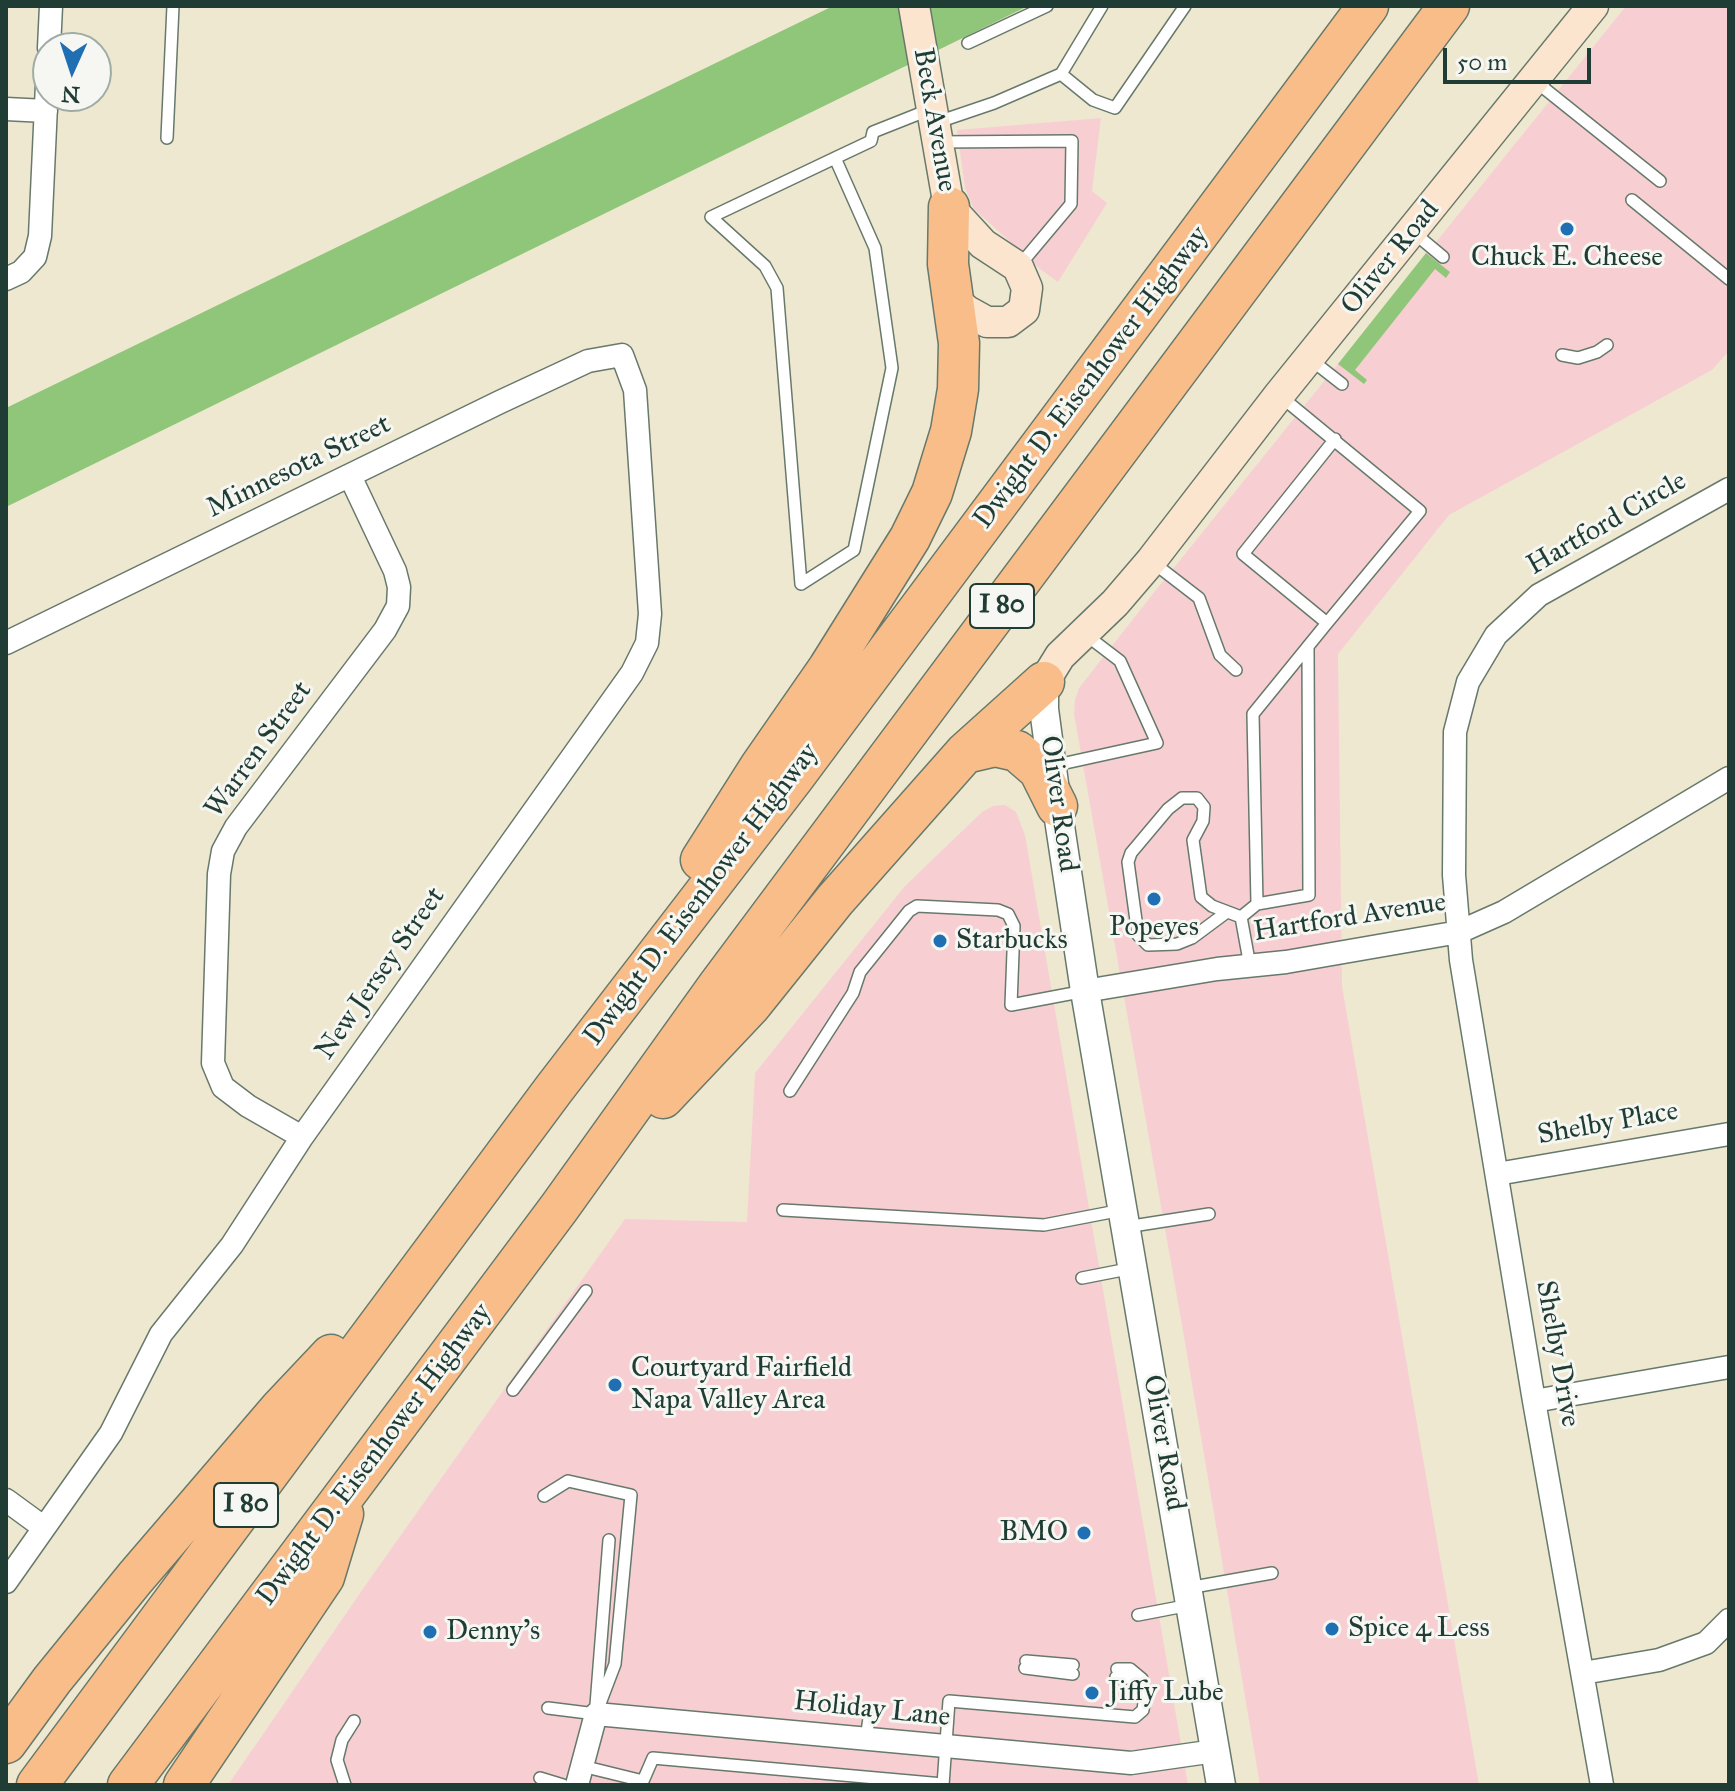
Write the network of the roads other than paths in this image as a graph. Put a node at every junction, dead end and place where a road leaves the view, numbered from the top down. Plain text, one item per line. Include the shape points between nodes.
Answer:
1 (51, 6) edge
2 (173, 6) edge
3 (914, 6) edge
4 (1047, 6) edge
5 (1102, 6) edge
6 (1185, 6) edge
7 (1368, 6) edge
8 (1449, 6) edge
9 (1593, 6) edge
10 (50, 32) edge
11 (968, 43) dead end
12 (1061, 74) junction
13 (1534, 80) junction
14 (6, 109) edge
15 (32, 110) edge
16 (46, 112) edge
17 (935, 125) junction
18 (167, 138) dead end
19 (835, 158) junction
20 (1660, 181) dead end
21 (1632, 200) dead end
22 (949, 207) junction
23 (1413, 232) junction
24 (1443, 257) dead end
25 (1018, 267) junction
26 (6, 279) edge
27 (1729, 279) edge
28 (952, 298) junction
29 (1607, 345) dead end
30 (622, 355) joint
31 (1562, 355) dead end
32 (1309, 358) junction
33 (1342, 384) dead end
34 (1279, 395) junction
35 (1335, 439) junction
36 (350, 476) junction
37 (1729, 489) edge
38 (1151, 561) junction
39 (1327, 623) junction
40 (1083, 633) junction
41 (6, 643) edge
42 (1308, 646) junction
43 (1236, 670) dead end
44 (1044, 682) junction
45 (965, 753) junction
46 (1052, 766) junction
47 (1729, 778) edge
48 (1057, 806) junction
49 (1257, 904) junction
50 (1227, 912) junction
51 (1241, 917) junction
52 (1459, 932) junction
53 (1250, 966) junction
54 (1085, 991) junction
55 (554, 1089) junction
56 (790, 1091) dead end
57 (1729, 1134) edge
58 (302, 1137) junction
59 (1497, 1174) junction
60 (559, 1208) junction
61 (783, 1210) dead end
62 (1209, 1214) dead end
63 (1124, 1218) junction
64 (454, 1223) junction
65 (1133, 1268) junction
66 (1082, 1278) dead end
67 (586, 1291) dead end
68 (1729, 1367) edge
69 (513, 1390) dead end
70 (1534, 1401) junction
71 (352, 1487) junction
72 (544, 1496) dead end
73 (6, 1500) edge
74 (43, 1527) junction
75 (609, 1540) dead end
76 (1272, 1573) dead end
77 (6, 1582) edge
78 (1190, 1596) junction
79 (1138, 1615) dead end
80 (1729, 1620) edge
81 (1026, 1664) dead end
82 (1073, 1670) dead end
83 (1116, 1673) dead end
84 (1583, 1673) junction
85 (548, 1708) dead end
86 (596, 1714) junction
87 (354, 1721) dead end
88 (6, 1743) edge
89 (946, 1747) junction
90 (1215, 1751) junction
91 (580, 1776) edge
92 (540, 1778) dead end
93 (37, 1785) edge
94 (128, 1785) edge
95 (184, 1785) edge
96 (345, 1785) edge
97 (563, 1785) edge
98 (943, 1785) edge
99 (1221, 1785) edge
100 (1602, 1785) edge

1 - 10 street
2 - 18 lane
3 - 17 main road, Beck Avenue
4 - 11 lane
5 - 12 lane
6 - 12 lane via 1115,108 1093,100
7 - 55 highway, Dwight D. Eisenhower Highway / I 80 via 794,777
8 - 60 highway, Dwight D. Eisenhower Highway / I 80 via 718,986
9 - 13 main road, Oliver Road
12 - 17 lane
13 - 20 lane
13 - 23 main road, Oliver Road
14 - 15 street
16 - 26 street via 35,257
17 - 19 lane via 873,132 871,141
17 - 22 main road, Beck Avenue
17 - 25 lane via 1072,141 1071,204
19 - 19 lane via 711,217 765,266 777,288 801,584 854,550 892,368 875,248
21 - 27 lane
22 - 25 main road, Beck Avenue via 983,244
22 - 28 highway
23 - 24 lane
23 - 32 main road, Oliver Road
25 - 28 main road via 1027,288 1024,310 1008,322 987,322
28 - 55 highway via 959,343 951,431 932,493 910,538
29 - 31 lane via 1578,358
30 - 36 street, Minnesota Street via 588,361
30 - 58 street, New Jersey Street via 635,390 650,614 647,643 632,673
32 - 33 lane
32 - 34 main road, Oliver Road
34 - 35 lane
34 - 38 main road, Oliver Road
35 - 39 lane via 1243,554
35 - 39 lane via 1420,511
36 - 41 street, Minnesota Street
36 - 58 street, Warren Street via 395,571 398,606 236,827 223,851 219,874 213,1063 223,1087
37 - 52 street, Hartford Circle via 1539,595 1489,646 1468,682 1455,732
38 - 40 main road, Oliver Road
38 - 43 lane via 1199,598 1220,655
39 - 42 lane
40 - 44 main road, Oliver Road
40 - 46 lane via 1120,661 1157,743
42 - 49 lane via 1253,714
42 - 49 lane via 1309,895
44 - 45 highway
44 - 46 street, Oliver Road
45 - 48 highway via 995,746 1017,751 1039,770
45 - 60 highway via 750,1006
46 - 48 street, Oliver Road
47 - 52 street, Hartford Avenue via 1504,912
48 - 54 street, Oliver Road
49 - 51 lane
50 - 50 lane via 1201,897 1193,840 1204,807 1190,796 1175,802 1131,853 1127,869 1138,935 1148,945 1177,944
50 - 51 lane
51 - 53 lane
52 - 53 street, Hartford Avenue
52 - 59 street, Shelby Drive
53 - 54 street, Hartford Avenue
54 - 56 lane via 1011,1005 1014,926 1008,914 917,906 860,972 853,993
54 - 63 street, Oliver Road
55 - 64 highway, Dwight D. Eisenhower Highway / I 80
57 - 59 street, Shelby Place
58 - 74 street, New Jersey Street via 232,1245 161,1334 111,1433
59 - 70 street, Shelby Drive
60 - 71 highway, Dwight D. Eisenhower Highway / I 80
61 - 63 lane via 1044,1225
62 - 63 lane
63 - 65 street, Oliver Road
64 - 88 highway via 280,1409 135,1578
64 - 93 highway, Dwight D. Eisenhower Highway / I 80
65 - 66 lane
65 - 78 street, Oliver Road
67 - 69 lane
68 - 70 street
70 - 84 street, Shelby Drive
71 - 94 highway, Dwight D. Eisenhower Highway / I 80
71 - 95 highway via 324,1577
72 - 86 lane via 568,1481 631,1495 615,1664
73 - 74 street
74 - 77 street, New Jersey Street
75 - 86 lane
76 - 78 lane
78 - 79 lane
78 - 90 street, Oliver Road
80 - 84 street via 1706,1643 1659,1660
81 - 82 lane
83 - 89 lane via 1130,1669 1142,1679 1143,1710 1135,1717 949,1701
84 - 100 street, Shelby Drive
85 - 86 lane
86 - 89 street, Holiday Lane via 867,1728
86 - 91 street
87 - 96 lane via 337,1760
89 - 90 street, Holiday Lane via 1131,1763
89 - 98 lane
90 - 99 street, Oliver Road
91 - 98 lane via 643,1781 653,1758
92 - 97 lane

